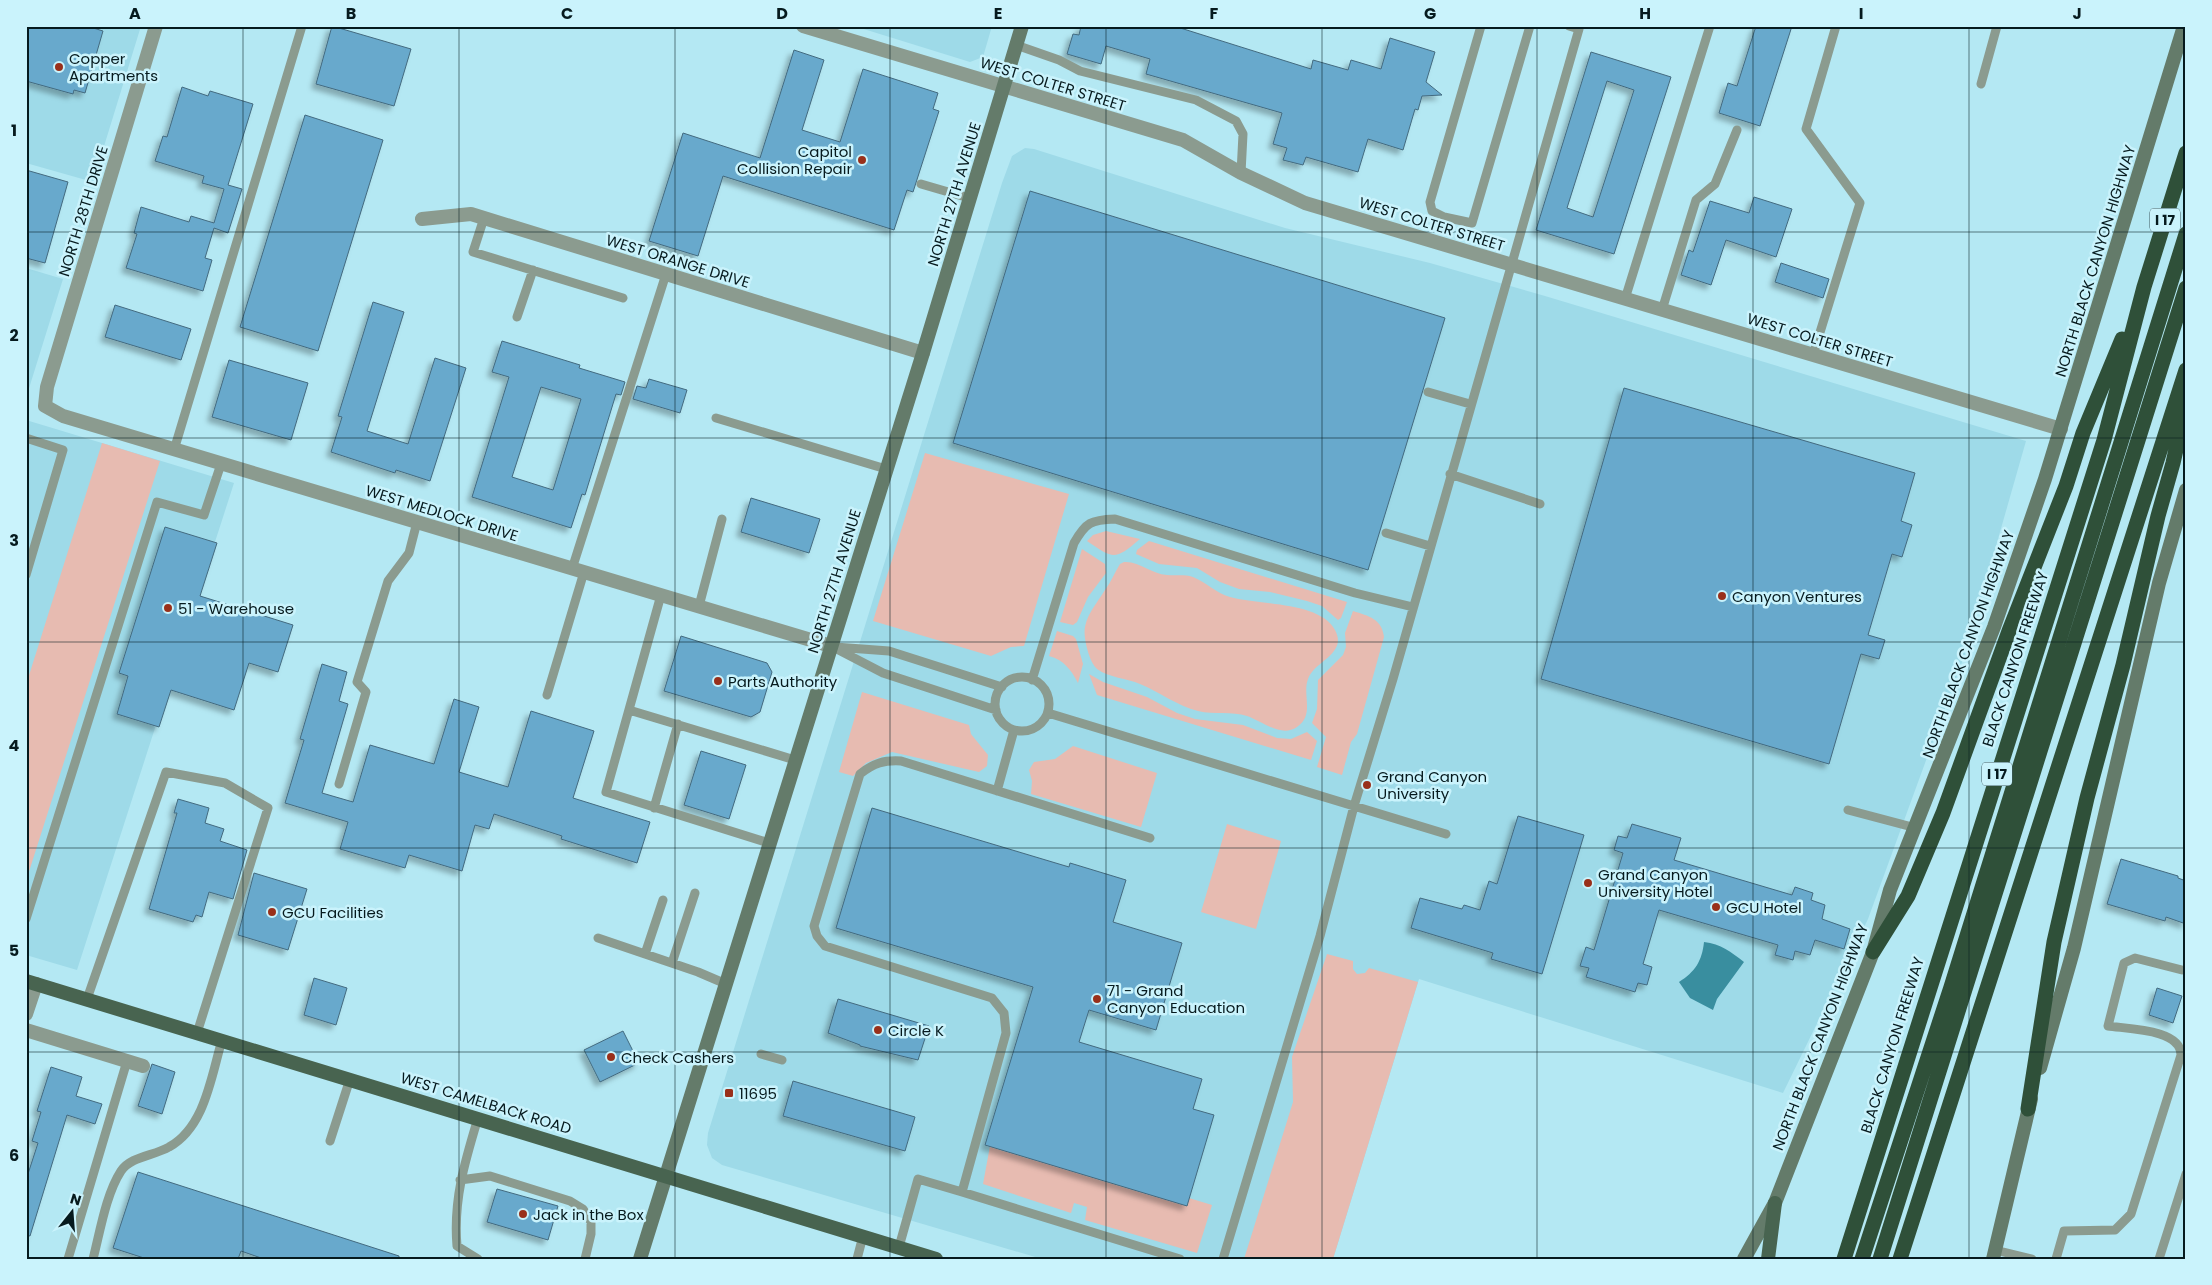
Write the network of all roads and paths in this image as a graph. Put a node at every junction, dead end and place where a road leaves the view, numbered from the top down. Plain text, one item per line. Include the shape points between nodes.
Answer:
1 (156, 26) edge
2 (302, 26) edge
3 (803, 26) edge
4 (1022, 26) edge
5 (1481, 26) edge
6 (1530, 26) edge
7 (1569, 26) edge
8 (1710, 26) edge
9 (1836, 26) edge
10 (1997, 26) edge
11 (2184, 26) edge
12 (1016, 45) junction
13 (1980, 84) dead end
14 (1003, 86) junction
15 (1738, 130) dead end
16 (2186, 153) edge
17 (1240, 172) junction
18 (922, 184) dead end
19 (969, 198) junction
20 (484, 218) junction
21 (422, 219) dead end
22 (2186, 234) edge
23 (1512, 265) junction
24 (533, 270) junction
25 (666, 274) junction
26 (2144, 287) junction
27 (2186, 288) edge
28 (623, 298) dead end
29 (1625, 299) junction
30 (1662, 310) junction
31 (517, 317) dead end
32 (923, 353) junction
33 (1813, 355) junction
34 (2186, 370) edge
35 (1428, 392) dead end
36 (1470, 404) junction
37 (2186, 405) edge
38 (45, 406) joint
39 (716, 418) dead end
40 (2061, 429) junction
41 (26, 438) edge
42 (174, 450) junction
43 (221, 464) junction
44 (886, 469) junction
45 (1450, 474) junction
46 (2186, 490) edge
47 (1540, 504) dead end
48 (722, 519) dead end
49 (417, 522) junction
50 (1386, 533) dead end
51 (1430, 546) junction
52 (578, 571) junction
53 (26, 575) edge
54 (662, 595) junction
55 (698, 606) junction
56 (1413, 607) junction
57 (831, 646) junction
58 (1032, 680) junction
59 (1002, 687) junction
60 (547, 695) dead end
61 (629, 710) junction
62 (996, 710) junction
63 (1048, 712) junction
64 (678, 724) junction
65 (1014, 730) junction
66 (795, 760) junction
67 (339, 784) dead end
68 (997, 791) junction
69 (1354, 806) junction
70 (654, 808) junction
71 (1848, 810) dead end
72 (1916, 828) junction
73 (1446, 834) dead end
74 (1150, 838) dead end
75 (769, 844) junction
76 (695, 893) dead end
77 (663, 900) dead end
78 (26, 919) edge
79 (598, 938) dead end
80 (1873, 952) junction
81 (645, 954) junction
82 (672, 963) junction
83 (2182, 970) dead end
84 (31, 982) edge
85 (726, 984) junction
86 (87, 999) junction
87 (26, 1014) edge
88 (26, 1030) edge
89 (197, 1033) junction
90 (222, 1040) junction
91 (761, 1054) dead end
92 (782, 1060) dead end
93 (128, 1061) junction
94 (143, 1066) dead end
95 (350, 1079) junction
96 (2028, 1109) junction
97 (478, 1118) junction
98 (330, 1141) dead end
99 (2186, 1174) edge
100 (666, 1175) junction
101 (460, 1180) junction
102 (962, 1192) junction
103 (1774, 1203) junction
104 (863, 1236) junction
105 (899, 1247) junction
106 (1994, 1254) edge
107 (919, 1256) edge
108 (68, 1259) edge
109 (92, 1259) edge
110 (478, 1259) edge
111 (585, 1259) edge
112 (640, 1259) edge
113 (857, 1259) edge
114 (936, 1259) edge
115 (1180, 1259) edge
116 (1223, 1259) edge
117 (1744, 1259) edge
118 (1768, 1259) edge
119 (1844, 1259) edge
120 (1862, 1259) edge
121 (1880, 1259) edge
122 (1900, 1259) edge
123 (2032, 1259) edge
124 (2056, 1259) edge
125 (2159, 1259) edge

1 - 38 street, NORTH 28TH DRIVE via 47,386
2 - 42 lane
3 - 14 street, WEST COLTER STREET
4 - 12 main road, NORTH 27TH AVENUE
5 - 6 lane via 1430,202 1432,211 1472,223
7 - 23 lane via 1579,29
8 - 29 lane
9 - 33 lane via 1806,129 1860,203
10 - 13 lane
11 - 40 main road, NORTH BLACK CANYON HIGHWAY
12 - 14 main road, NORTH 27TH AVENUE
12 - 17 lane via 1080,71 1196,100 1236,121 1244,134
14 - 17 street, WEST COLTER STREET via 1183,140
14 - 19 main road, NORTH 27TH AVENUE
15 - 30 lane via 1716,184 1696,200
16 - 26 highway, BLACK CANYON FREEWAY / I 17
17 - 23 street, WEST COLTER STREET via 1305,203
18 - 19 lane
19 - 32 main road, NORTH 27TH AVENUE
20 - 21 street, WEST ORANGE DRIVE via 471,214
20 - 24 lane via 473,252
20 - 25 street, WEST ORANGE DRIVE
22 - 120 highway via 1954,977
23 - 29 street, WEST COLTER STREET
23 - 36 lane
24 - 28 lane
24 - 31 lane
25 - 32 street, WEST ORANGE DRIVE
25 - 52 lane
26 - 80 highway via 2083,433 1943,813 1908,896
26 - 119 highway, BLACK CANYON FREEWAY / I 17 via 2104,440
27 - 121 highway
29 - 30 street, WEST COLTER STREET
30 - 33 street, WEST COLTER STREET
32 - 44 main road, NORTH 27TH AVENUE
33 - 40 street, WEST COLTER STREET
34 - 122 highway
35 - 36 lane
36 - 45 lane
37 - 96 highway via 2054,942
38 - 42 street, WEST MEDLOCK DRIVE via 63,416
39 - 44 lane
40 - 72 main road, NORTH BLACK CANYON HIGHWAY via 1994,627
41 - 53 lane via 63,450
42 - 43 street, WEST MEDLOCK DRIVE
43 - 49 street, WEST MEDLOCK DRIVE
43 - 78 lane via 204,515 157,502
44 - 57 main road, NORTH 27TH AVENUE
45 - 47 lane
45 - 51 lane
46 - 96 main road via 2159,583 2074,948
48 - 55 lane
49 - 52 street, WEST MEDLOCK DRIVE
49 - 67 lane via 409,553 388,582 357,682 366,692
50 - 51 lane
51 - 56 lane
52 - 54 street, WEST MEDLOCK DRIVE
52 - 60 lane
54 - 55 street, WEST MEDLOCK DRIVE
54 - 61 lane
55 - 57 street, WEST MEDLOCK DRIVE
56 - 58 lane via 1355,593 1115,520 1095,520 1082,529 1074,543
56 - 69 lane
57 - 59 lane via 889,651
57 - 62 lane via 883,673
57 - 66 main road, NORTH 27TH AVENUE
58 - 59 lane via 1016,678
58 - 63 lane via 1039,683 1048,697
59 - 62 lane via 995,702
61 - 64 lane
61 - 70 lane via 606,792
62 - 65 lane via 1004,725
63 - 65 lane via 1037,727
63 - 69 lane
64 - 66 lane
64 - 70 lane
65 - 68 lane
66 - 75 main road, NORTH 27TH AVENUE
68 - 74 lane
68 - 102 lane via 901,761 886,760 873,764 860,774 814,926 825,946 992,998 1004,1013 1006,1033
69 - 73 lane
69 - 116 lane via 1320,936
70 - 75 lane
71 - 72 lane
72 - 80 main road, NORTH BLACK CANYON HIGHWAY via 1890,890
75 - 85 main road, NORTH 27TH AVENUE
76 - 82 lane
77 - 81 lane
79 - 81 lane
80 - 103 main road, NORTH BLACK CANYON HIGHWAY
81 - 82 lane
82 - 85 lane
83 - 124 lane via 2135,958 2124,963 2108,1026 2166,1035 2177,1041 2181,1055 2131,1214 2115,1230 2064,1231
84 - 86 main road, WEST CAMELBACK ROAD
84 - 87 street
85 - 100 main road, NORTH 27TH AVENUE
86 - 89 main road, WEST CAMELBACK ROAD
86 - 89 lane via 166,772 225,783 268,808
88 - 93 street
89 - 90 main road, WEST CAMELBACK ROAD
90 - 95 main road, WEST CAMELBACK ROAD
90 - 109 lane via 192,1128 168,1148 122,1169
91 - 92 lane
93 - 94 street
93 - 108 lane
95 - 97 main road, WEST CAMELBACK ROAD
95 - 98 lane
96 - 106 main road
97 - 100 main road, WEST CAMELBACK ROAD
97 - 101 lane
99 - 125 lane
100 - 104 main road, WEST CAMELBACK ROAD
100 - 112 main road, NORTH 27TH AVENUE
101 - 110 lane via 457,1246
101 - 111 lane via 490,1176 584,1208 591,1222
102 - 105 lane via 918,1179
102 - 115 lane
103 - 117 main road, NORTH BLACK CANYON HIGHWAY
103 - 118 main road
104 - 105 main road, WEST CAMELBACK ROAD
104 - 113 lane
105 - 107 main road, WEST CAMELBACK ROAD
106 - 123 lane
107 - 114 main road, WEST CAMELBACK ROAD

